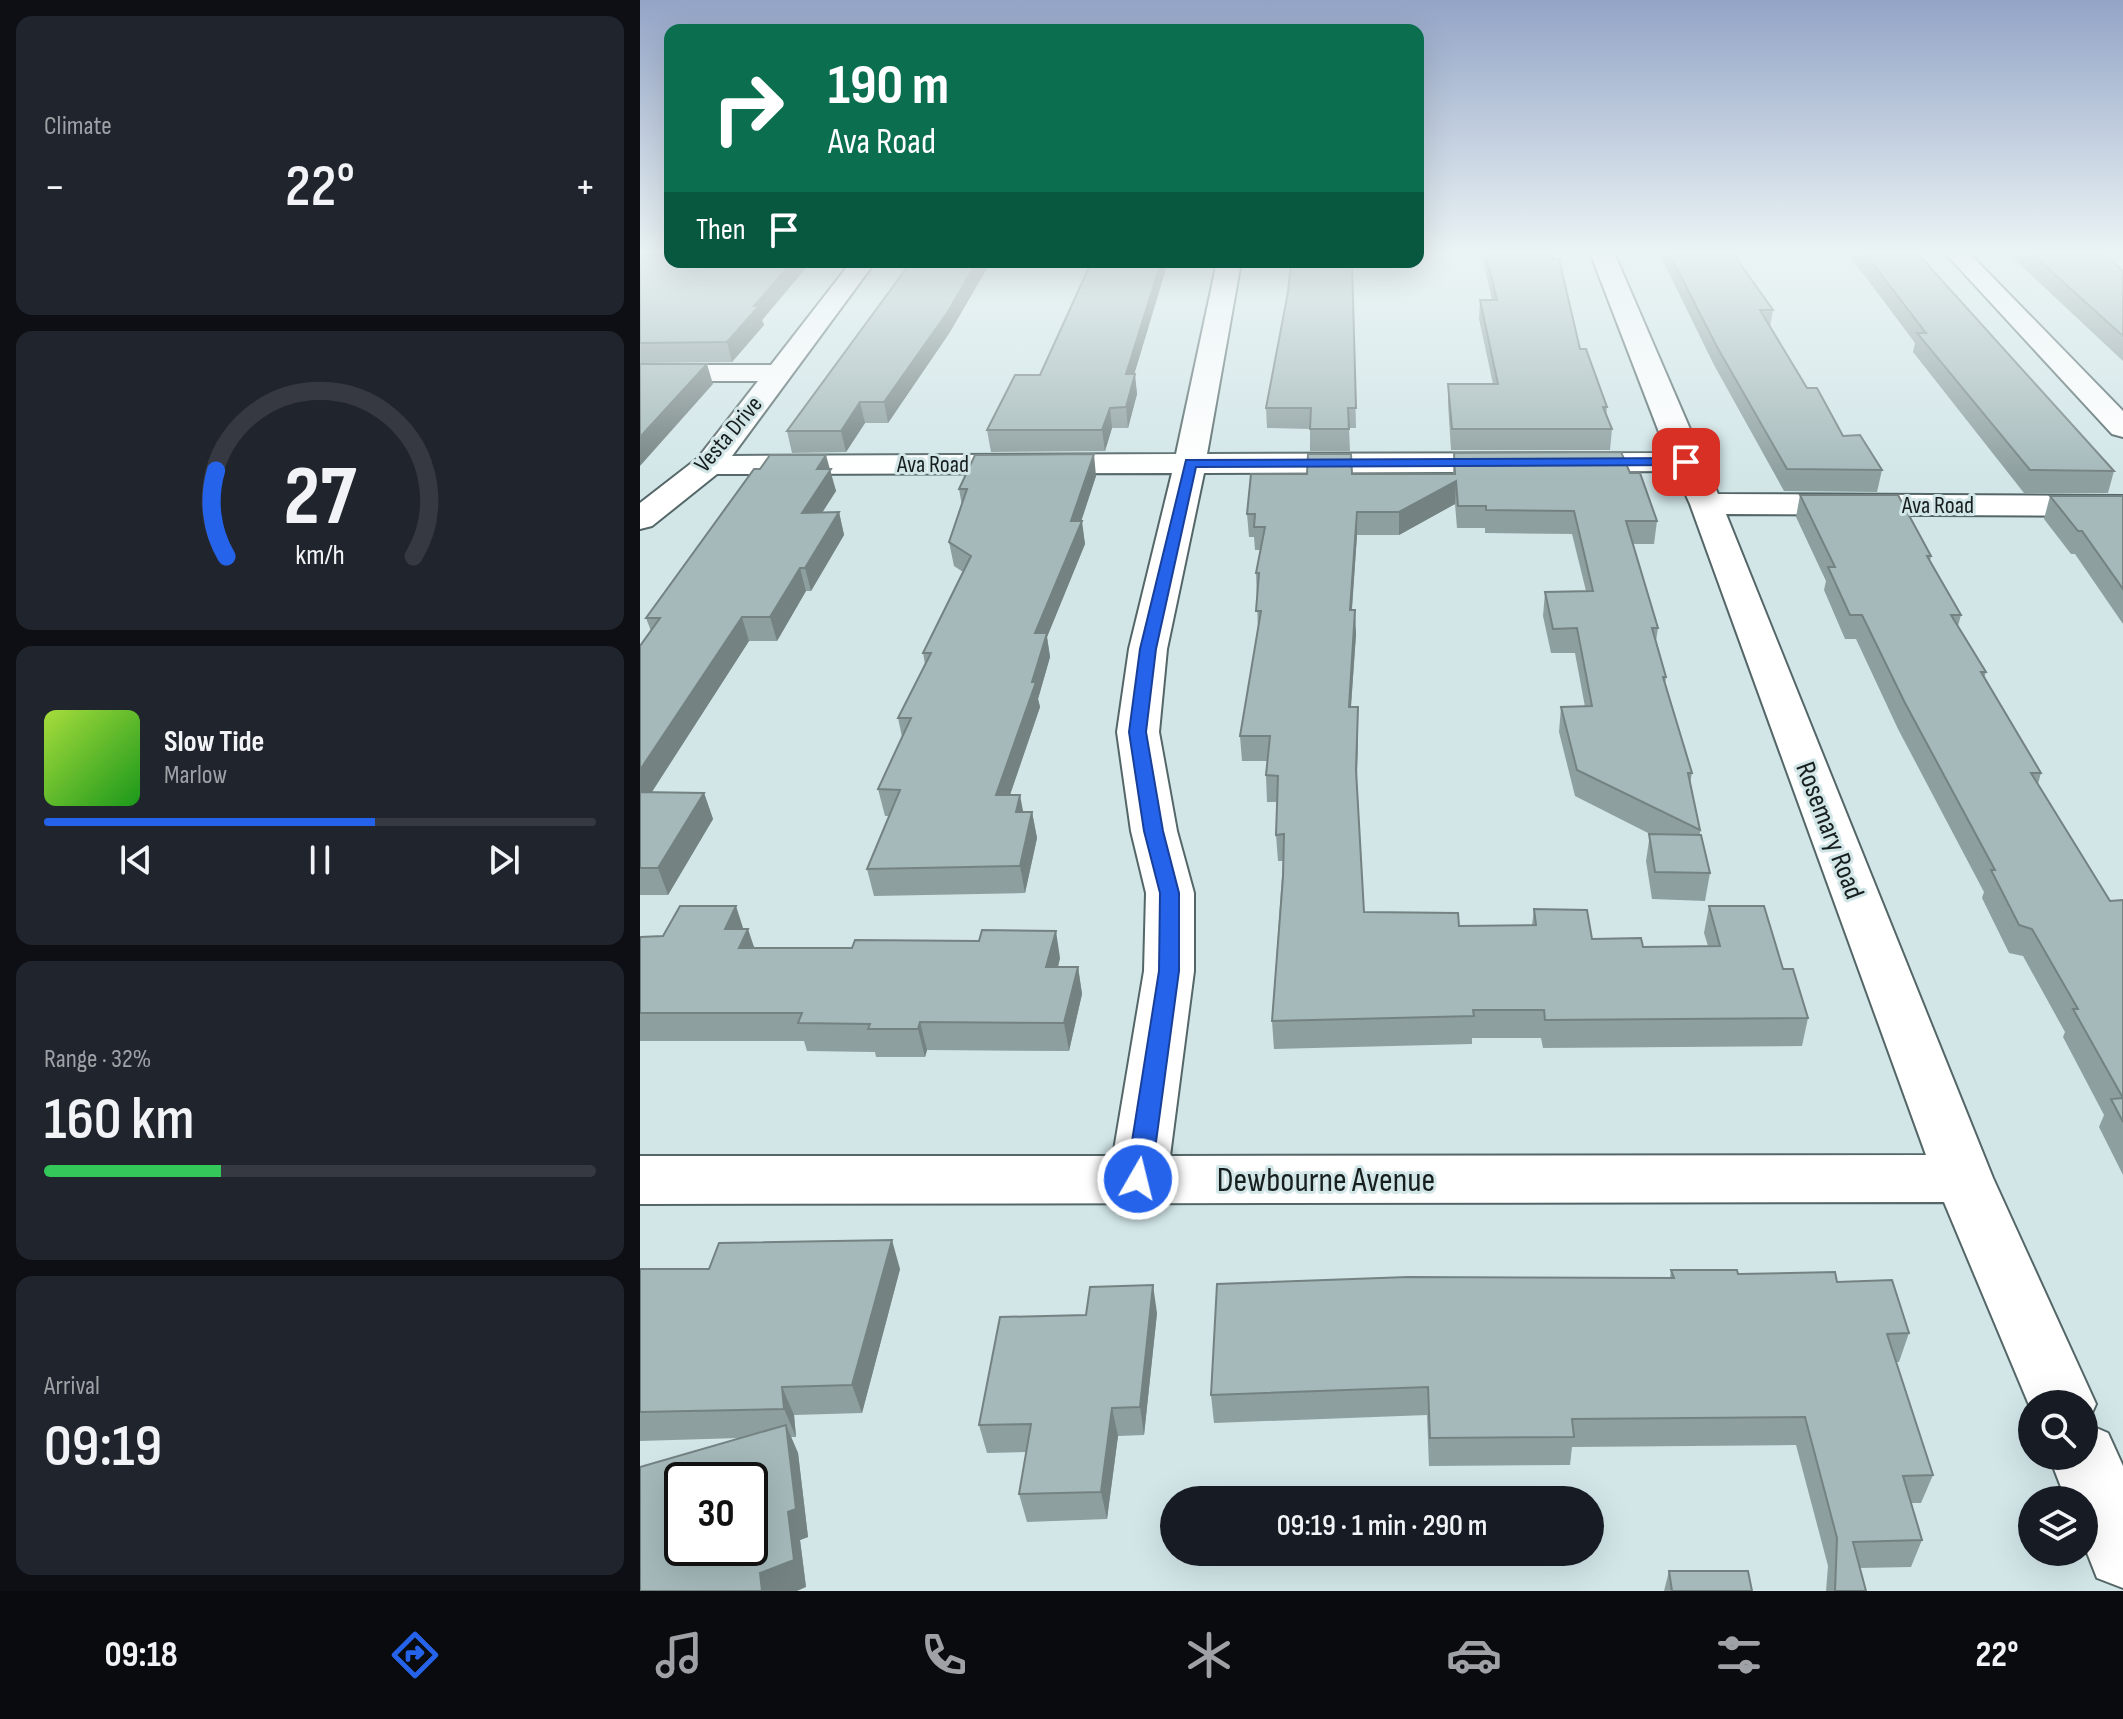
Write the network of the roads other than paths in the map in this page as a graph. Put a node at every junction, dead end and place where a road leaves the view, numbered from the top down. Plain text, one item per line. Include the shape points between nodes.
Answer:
1 (812, 329) edge
2 (1216, 329) edge
3 (1633, 329) edge
4 (2029, 329) edge
5 (640, 373) edge
6 (778, 373) junction
7 (2123, 428) edge
8 (1686, 462) junction
9 (1190, 463) junction
10 (709, 465) junction
11 (1706, 504) junction
12 (2123, 506) edge
13 (640, 519) edge
14 (1964, 1178) junction
15 (1138, 1179) junction
16 (640, 1180) edge
17 (2056, 1390) edge

1 - 6 street, Vesta Drive
2 - 9 street
3 - 8 street, Rosemary Road
4 - 7 street
5 - 6 street
6 - 10 street, Vesta Drive
8 - 9 street, Ava Road
8 - 11 street, Rosemary Road
9 - 10 street, Ava Road
9 - 15 street via 1148,649 1138,732 1170,893 1169,971
10 - 13 street, Vesta Drive
11 - 12 street, Ava Road
11 - 14 street, Rosemary Road
14 - 15 street, Dewbourne Avenue
14 - 17 street, Rosemary Road
15 - 16 street, Dewbourne Avenue

